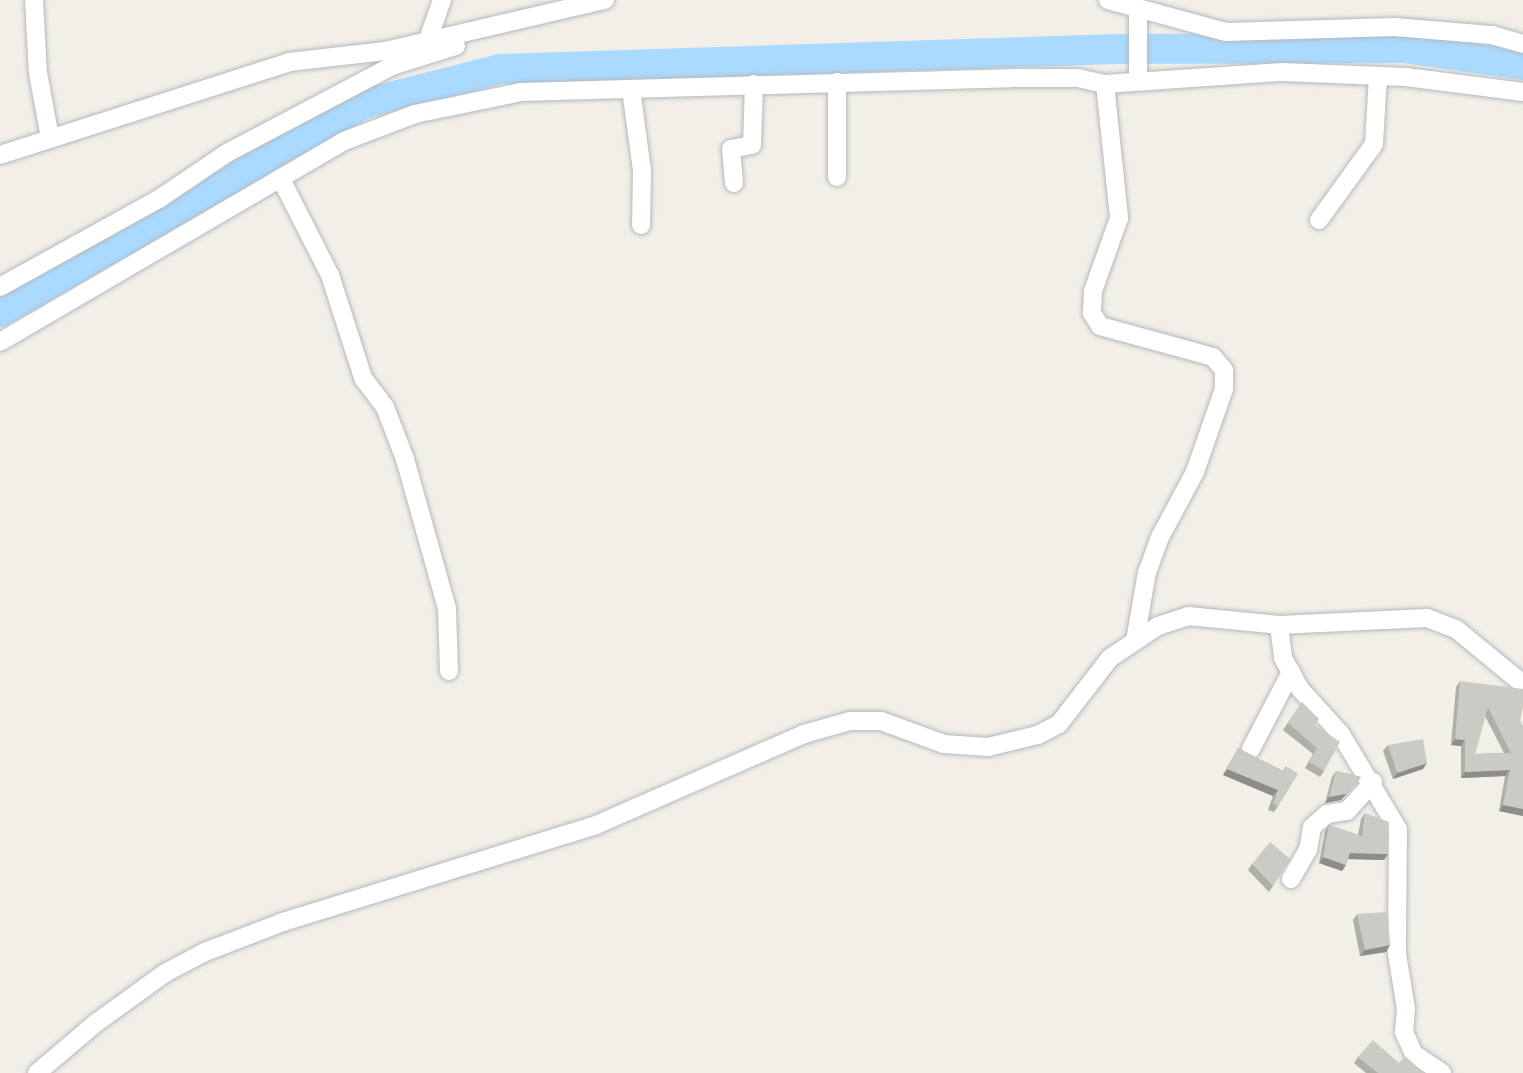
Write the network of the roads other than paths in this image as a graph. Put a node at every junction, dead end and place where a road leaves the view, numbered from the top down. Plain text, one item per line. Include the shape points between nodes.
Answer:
1 (34, 0) edge
2 (442, 0) edge
3 (605, 0) edge
4 (1108, 0) edge
5 (1138, 9) junction
6 (517, 21) junction
7 (427, 42) junction
8 (1523, 44) edge
9 (1138, 70) junction
10 (1378, 76) junction
11 (837, 82) junction
12 (754, 84) junction
13 (1105, 84) junction
14 (631, 89) junction
15 (1523, 92) edge
16 (50, 138) junction
17 (0, 155) edge
18 (837, 177) dead end
19 (281, 179) junction
20 (734, 183) dead end
21 (1319, 220) dead end
22 (640, 225) dead end
23 (0, 287) edge
24 (0, 342) edge
25 (1279, 625) junction
26 (1135, 641) junction
27 (449, 671) dead end
28 (1291, 672) junction
29 (1523, 684) edge
30 (1251, 749) dead end
31 (1373, 782) junction
32 (1291, 879) dead end
33 (37, 1073) edge
34 (1442, 1073) edge

1 - 16 street via 38,74
2 - 7 street via 443,9
3 - 6 street
4 - 5 street
5 - 8 street via 1226,32 1394,27 1492,35
5 - 9 street
6 - 7 street
6 - 23 street via 492,34 392,66 227,153 159,199
7 - 16 street via 289,62
9 - 10 street
9 - 13 street
10 - 15 street
10 - 21 street via 1374,144
11 - 12 street
11 - 13 street via 1078,78
11 - 18 street
12 - 14 street
12 - 20 street via 752,145 731,149
13 - 26 street via 1119,218 1093,291 1092,313 1100,326 1213,357 1224,370 1224,389 1195,472 1147,572
14 - 19 street via 521,92 415,114 344,141
14 - 22 street via 642,170
16 - 17 street
19 - 24 street
19 - 27 street via 330,275 363,378 385,407 405,459 447,608
25 - 26 street via 1188,616 1158,626
25 - 28 street via 1283,658
25 - 29 street via 1427,618 1456,629
26 - 33 street via 1110,658 1059,724 1038,735 988,747 944,744 881,721 850,721 804,734 596,825 283,922 205,952 126,1001
28 - 30 street
28 - 31 street
31 - 32 street via 1347,811 1327,814 1312,827 1308,849
31 - 34 street via 1398,829 1397,954 1405,1032 1414,1054

